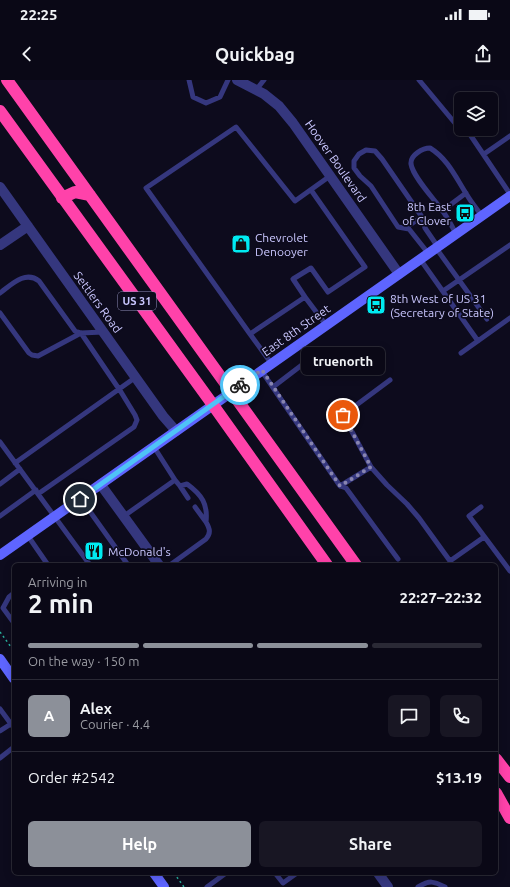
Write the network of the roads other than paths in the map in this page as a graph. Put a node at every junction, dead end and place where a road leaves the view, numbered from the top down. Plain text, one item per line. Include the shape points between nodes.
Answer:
1 (8, 80) edge
2 (189, 80) edge
3 (228, 80) edge
4 (237, 80) edge
5 (264, 80) edge
6 (419, 80) edge
7 (256, 90) junction
8 (0, 111) edge
9 (454, 122) edge
10 (471, 136) edge
11 (510, 136) edge
12 (484, 154) junction
13 (330, 176) junction
14 (0, 187) edge
15 (311, 190) junction
16 (466, 194) junction
17 (90, 195) junction
18 (510, 195) edge
19 (62, 198) junction
20 (442, 210) junction
21 (482, 216) junction
22 (422, 217) junction
23 (28, 226) junction
24 (405, 228) junction
25 (456, 234) junction
26 (0, 245) edge
27 (510, 245) edge
28 (430, 252) junction
29 (399, 274) junction
30 (458, 280) junction
31 (443, 291) junction
32 (0, 293) edge
33 (305, 297) junction
34 (0, 313) edge
35 (510, 318) edge
36 (486, 319) dead end
37 (326, 325) junction
38 (104, 332) junction
39 (81, 333) junction
40 (250, 334) junction
41 (478, 341) junction
42 (300, 343) junction
43 (461, 353) dead end
44 (271, 363) junction
45 (262, 370) junction
46 (136, 377) junction
47 (390, 380) dead end
48 (273, 387) junction
49 (119, 389) junction
50 (232, 391) junction
51 (212, 404) junction
52 (176, 431) junction
53 (0, 442) edge
54 (154, 447) junction
55 (15, 463) junction
56 (371, 467) junction
57 (20, 469) junction
58 (175, 480) junction
59 (0, 484) edge
60 (101, 485) junction
61 (180, 486) junction
62 (340, 486) junction
63 (37, 492) junction
64 (188, 498) dead end
65 (80, 499) junction
66 (195, 507) dead end
67 (481, 507) dead end
68 (291, 515) junction
69 (0, 516) edge
70 (55, 516) junction
71 (124, 516) junction
72 (206, 522) junction
73 (28, 536) junction
74 (484, 537) junction
75 (0, 555) edge
76 (398, 559) dead end
77 (47, 563) edge
78 (89, 563) edge
79 (127, 563) edge
80 (158, 563) edge
81 (173, 563) edge
82 (326, 563) edge
83 (334, 563) edge
84 (355, 563) edge
85 (510, 571) edge
86 (12, 595) edge
87 (12, 620) edge
88 (0, 659) edge
89 (12, 675) edge
90 (0, 709) edge
91 (12, 724) edge
92 (12, 725) edge
93 (0, 731) edge
94 (12, 749) edge
95 (498, 756) edge
96 (0, 758) edge
97 (498, 762) edge
98 (510, 768) edge
99 (510, 777) edge
100 (498, 795) edge
101 (498, 797) edge
102 (510, 810) edge
103 (510, 818) edge
104 (155, 875) edge
105 (223, 875) edge
106 (276, 875) edge
107 (294, 875) edge
108 (379, 875) edge
109 (281, 885) edge
110 (164, 887) edge
111 (207, 887) edge
112 (388, 887) edge
113 (418, 887) edge
114 (445, 887) edge

1 - 17 highway, US 31
2 - 3 lane via 193,97 206,103 220,97
4 - 7 street, Hoover Boulevard
5 - 7 lane
6 - 9 lane
7 - 13 street, Hoover Boulevard via 279,106
8 - 19 highway, US 31
10 - 12 lane
11 - 12 lane
12 - 18 lane
13 - 15 lane
13 - 29 street, Hoover Boulevard
14 - 23 street, Settlers Road
15 - 33 lane via 365,267 328,292 311,268 293,279
15 - 40 lane via 295,201 236,127 146,188
16 - 20 lane
16 - 20 lane via 440,155 430,148 422,150 412,158 411,165
16 - 21 lane
17 - 19 highway via 75,192
17 - 50 highway, US 31
18 - 21 main road, East 8th Street
19 - 51 highway, US 31
20 - 25 lane
21 - 25 main road, East 8th Street
22 - 24 lane
22 - 24 lane via 375,151 366,150 359,154 354,161 354,168 371,186 398,227
22 - 28 lane
23 - 26 street
23 - 38 street, Settlers Road
24 - 28 lane via 409,229
25 - 28 main road, East 8th Street
27 - 30 lane
28 - 29 main road, East 8th Street
28 - 30 lane
28 - 31 lane
29 - 37 main road, East 8th Street
30 - 31 lane
30 - 36 lane
31 - 41 lane
32 - 39 lane via 20,278 35,278 75,331
33 - 37 lane
33 - 40 lane
34 - 39 lane via 32,355 38,356
35 - 41 lane
37 - 42 main road, East 8th Street
38 - 39 lane
38 - 46 street, Settlers Road
39 - 49 lane
40 - 44 lane
41 - 43 lane
42 - 44 main road, East 8th Street
42 - 48 lane via 311,358
44 - 45 main road, East 8th Street
45 - 48 lane
45 - 50 main road, East 8th Street
46 - 49 lane
46 - 52 street, Settlers Road
47 - 56 lane via 343,415
48 - 62 lane
49 - 55 lane
49 - 63 lane via 137,420 134,427
50 - 51 main road, East 8th Street
50 - 84 highway, US 31
51 - 52 main road, East 8th Street
51 - 68 highway, US 31
52 - 54 main road, East 8th Street
53 - 55 lane
54 - 58 lane
54 - 60 main road, East 8th Street
55 - 57 lane
56 - 62 lane
56 - 74 lane via 419,518 450,561
57 - 59 lane
57 - 63 lane
58 - 61 lane
58 - 71 lane
60 - 65 main road, East 8th Street
60 - 71 street
61 - 64 lane
61 - 72 lane via 187,484 202,499 206,506
62 - 76 lane via 346,488
63 - 69 lane
63 - 70 lane
65 - 70 main road, East 8th Street
65 - 79 lane
66 - 72 lane
67 - 74 lane via 469,516
68 - 82 highway, US 31
68 - 83 highway via 311,531
70 - 73 main road, East 8th Street
70 - 78 lane
71 - 80 street
72 - 81 lane via 210,535
73 - 75 main road, East 8th Street
73 - 77 lane
74 - 85 lane
86 - 87 lane via 3,608
88 - 89 main road
90 - 91 lane
92 - 93 lane
94 - 96 lane
95 - 98 highway
97 - 99 highway
100 - 102 highway
101 - 103 highway
104 - 110 main road
105 - 111 lane
106 - 109 lane
107 - 109 lane
108 - 112 street
113 - 114 lane via 426,882 435,882

